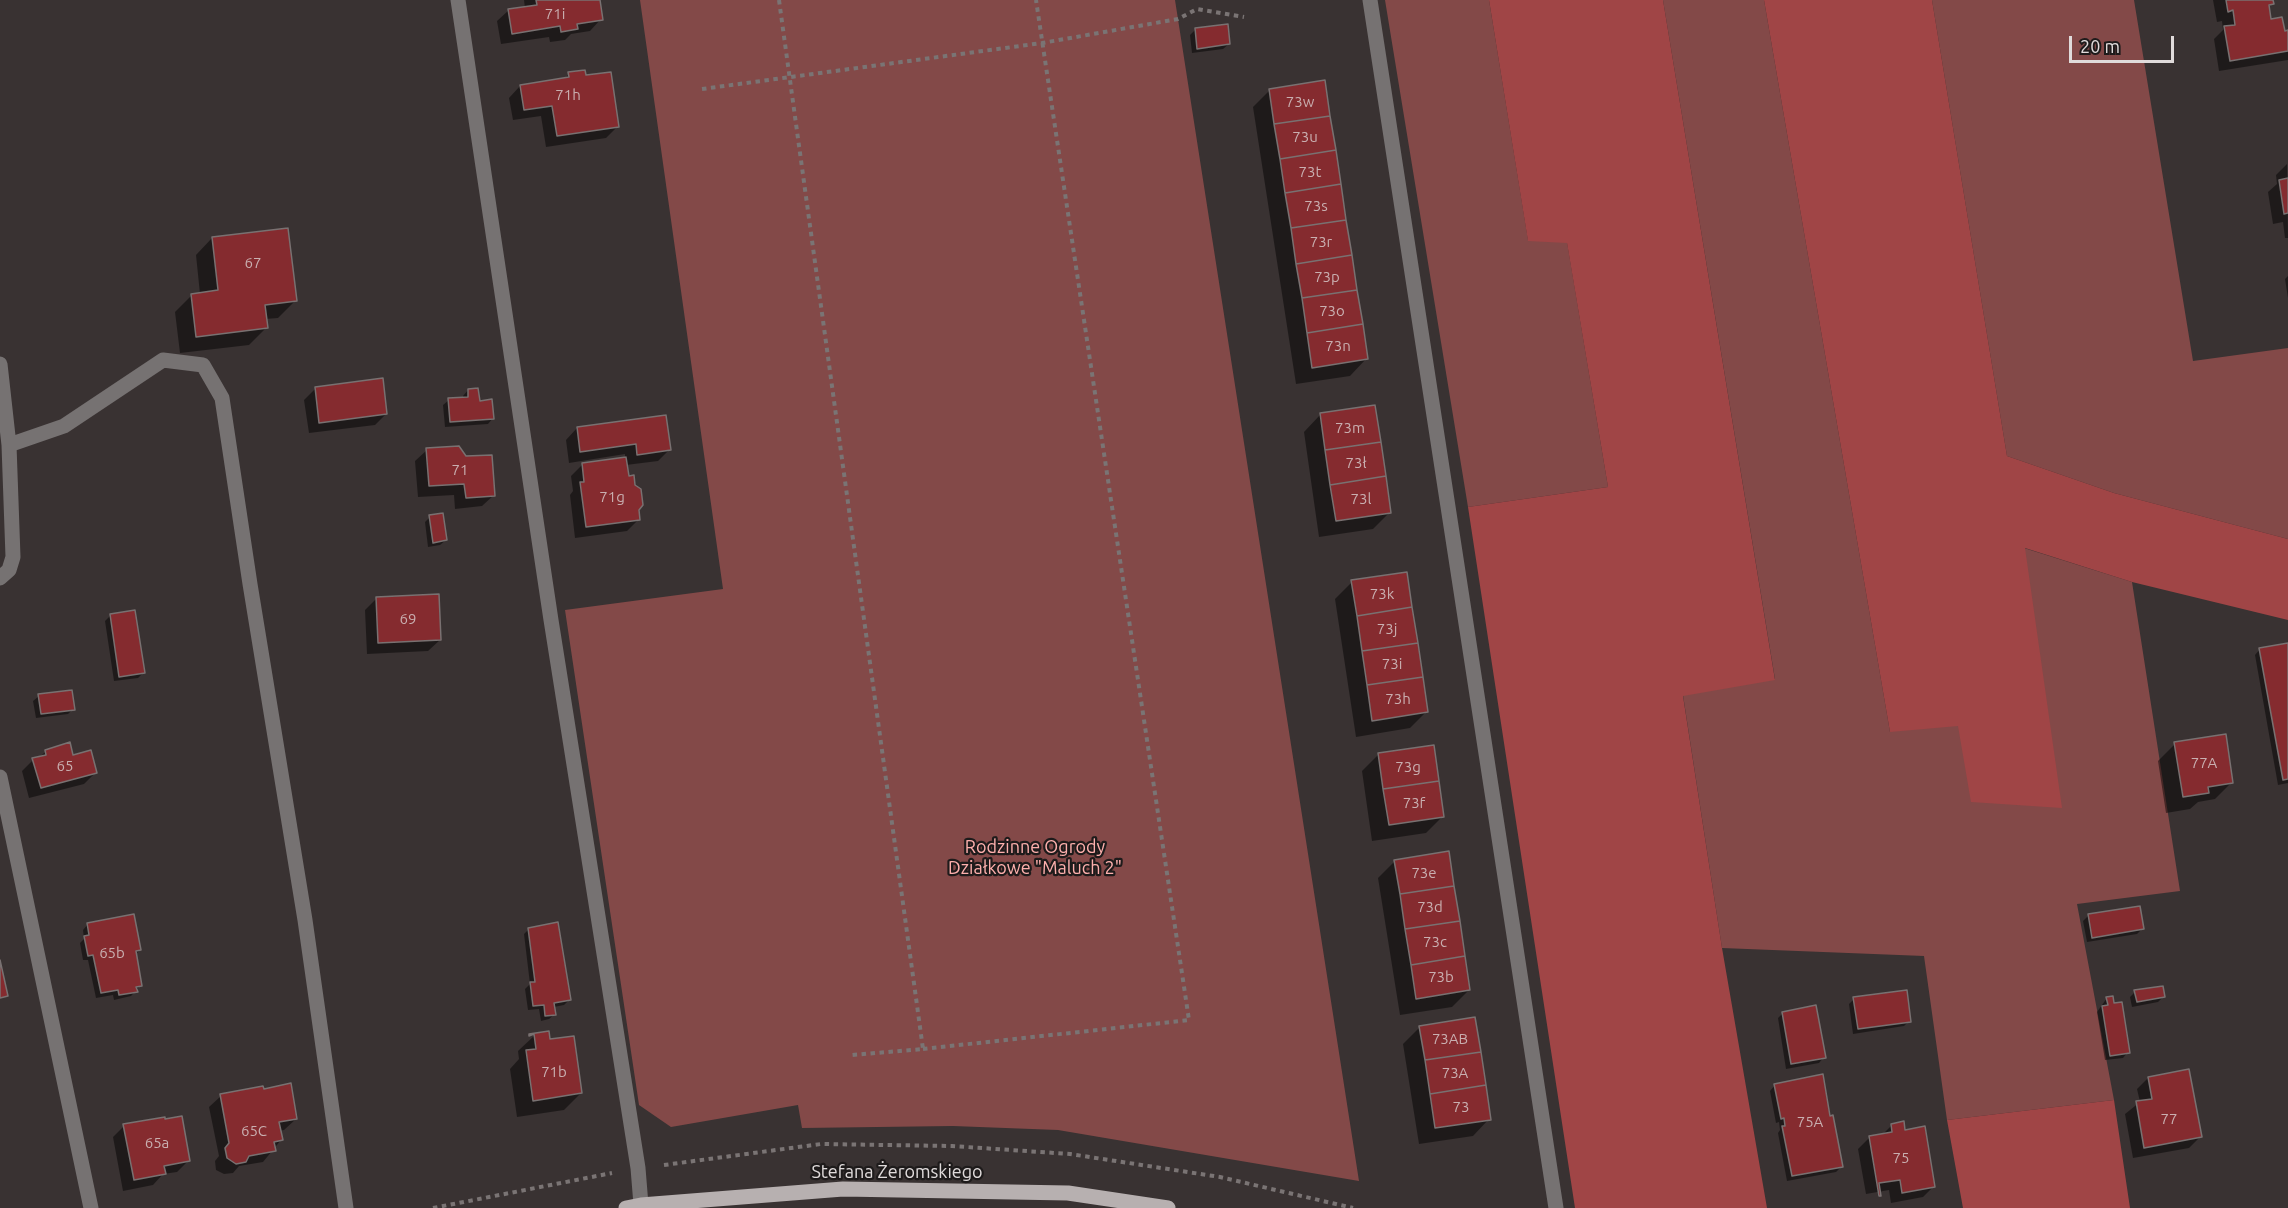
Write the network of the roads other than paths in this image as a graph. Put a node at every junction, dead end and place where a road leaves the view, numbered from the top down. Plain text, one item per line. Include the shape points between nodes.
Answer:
1 (458, 0) edge
2 (1370, 0) edge
3 (0, 364) edge
4 (9, 445) junction
5 (0, 578) edge
6 (0, 777) edge
7 (634, 1206) edge
8 (91, 1208) edge
9 (346, 1208) edge
10 (1168, 1208) edge
11 (1556, 1208) edge

1 - 7 lane via 638,1168
2 - 11 lane
3 - 4 lane
4 - 5 lane via 13,557 9,570
4 - 9 lane via 64,426 163,360 203,365 222,398 305,920
6 - 8 lane
7 - 10 main road, Stefana Żeromskiego via 843,1189 1068,1193

